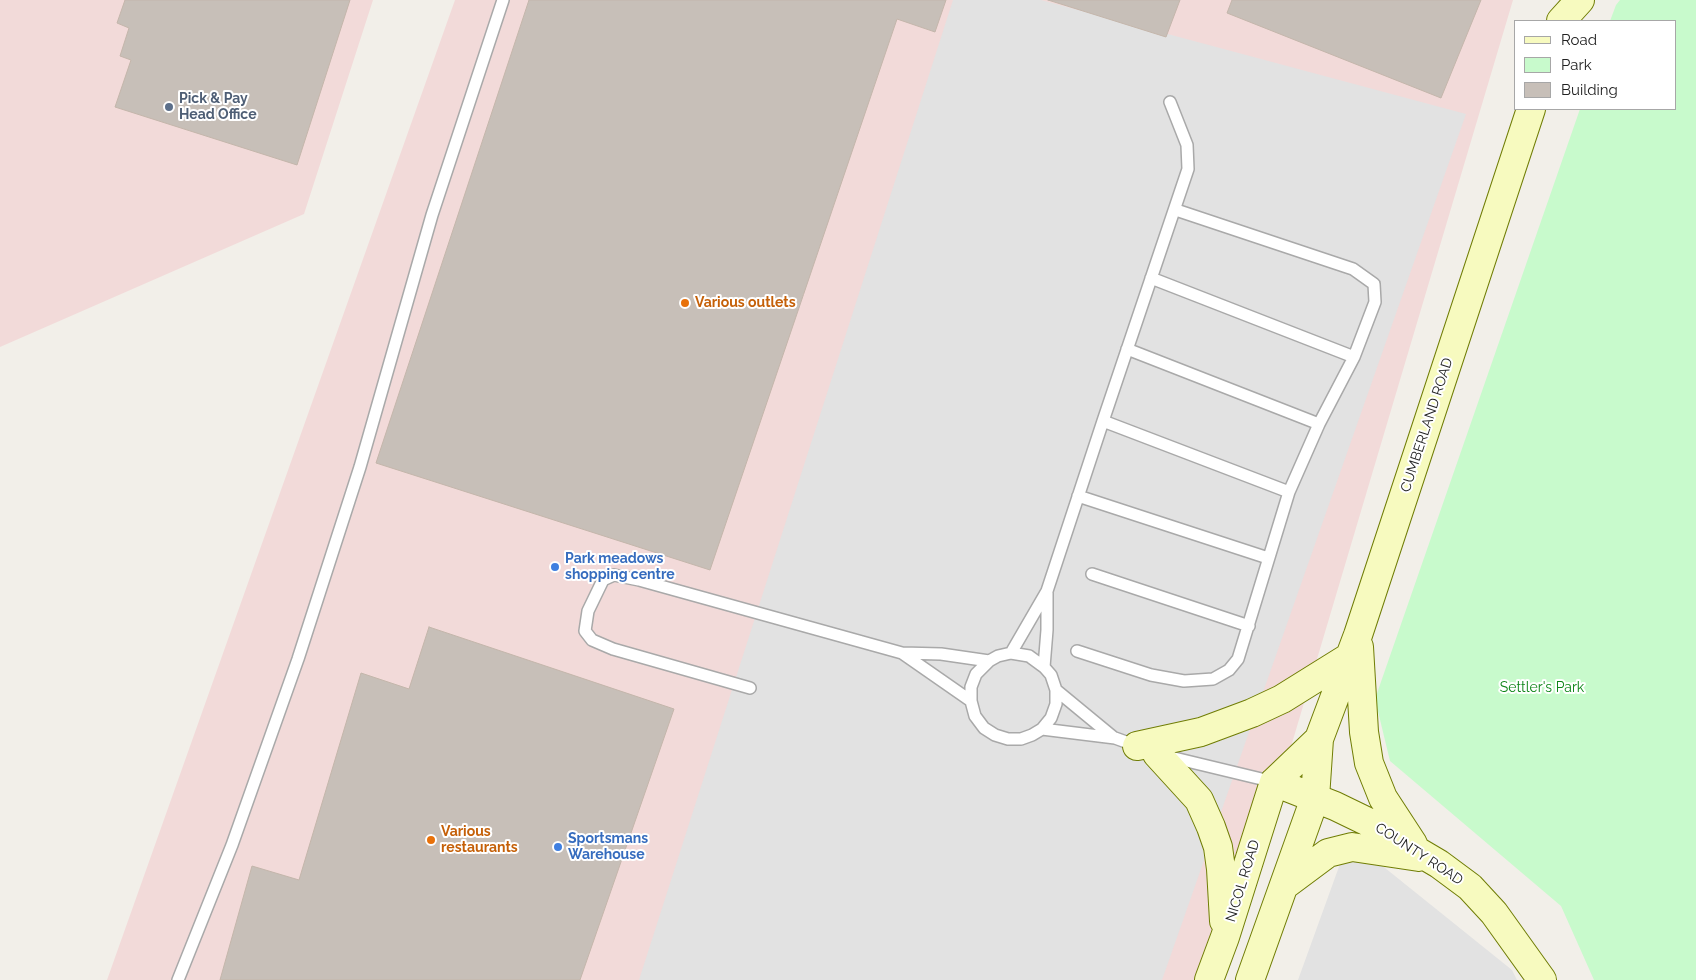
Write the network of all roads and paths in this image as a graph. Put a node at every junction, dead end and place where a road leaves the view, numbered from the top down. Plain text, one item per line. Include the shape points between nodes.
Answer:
1 (503, 0) edge
2 (1170, 102) dead end
3 (1531, 110) edge
4 (1176, 210) junction
5 (1151, 278) junction
6 (1127, 349) junction
7 (1354, 357) junction
8 (1103, 421) junction
9 (1319, 424) junction
10 (1289, 492) junction
11 (1078, 496) junction
12 (1268, 558) junction
13 (1092, 574) dead end
14 (1047, 591) junction
15 (1249, 626) junction
16 (1354, 646) junction
17 (1077, 652) dead end
18 (902, 653) junction
19 (1011, 653) junction
20 (989, 661) junction
21 (1044, 667) junction
22 (750, 688) dead end
23 (1056, 690) junction
24 (970, 701) junction
25 (1042, 729) junction
26 (1319, 739) junction
27 (1136, 746) junction
28 (1274, 782) junction
29 (1315, 798) junction
30 (1423, 854) junction
31 (1285, 885) junction
32 (1225, 938) junction
33 (178, 980) edge
34 (1209, 980) edge
35 (1250, 980) edge
36 (1542, 980) edge

1 - 33 lane via 432,215 360,467 298,659 232,845
2 - 4 lane via 1187,145 1188,169
3 - 16 main road, CUMBERLAND ROAD
4 - 5 lane
4 - 7 lane via 1353,269 1374,284 1375,302
5 - 6 lane
5 - 7 lane
6 - 8 lane
6 - 9 lane
7 - 9 lane
8 - 10 lane
8 - 11 lane
9 - 10 lane
10 - 12 lane
11 - 12 lane
11 - 14 lane
12 - 15 lane
13 - 15 lane
14 - 19 lane
14 - 21 lane via 1048,630
15 - 17 lane via 1238,659 1230,670 1213,679 1184,682
16 - 26 main road, CUMBERLAND ROAD
16 - 27 main road via 1282,699 1252,713 1201,732
16 - 30 main road via 1369,763 1383,798
18 - 20 lane via 941,654
18 - 22 lane via 639,580 614,575 603,580 588,611 585,631 592,640 613,649
18 - 24 lane
19 - 20 lane
19 - 21 lane via 1029,656
20 - 24 lane via 976,674
21 - 23 lane via 1051,675
23 - 25 lane via 1051,718
23 - 27 lane
24 - 25 lane via 975,716 995,736 1021,739
25 - 27 lane
26 - 28 main road, CUMBERLAND ROAD
26 - 29 main road, CUMBERLAND ROAD
27 - 28 lane
27 - 32 main road via 1199,800 1218,847
28 - 29 main road, COUNTY ROAD
28 - 32 main road, NICOL ROAD
29 - 30 main road, COUNTY ROAD via 1366,820
29 - 31 main road
30 - 31 main road via 1352,847 1328,853
30 - 36 main road, COUNTY ROAD via 1470,887 1494,913
31 - 35 main road
32 - 34 main road, NICOL ROAD

